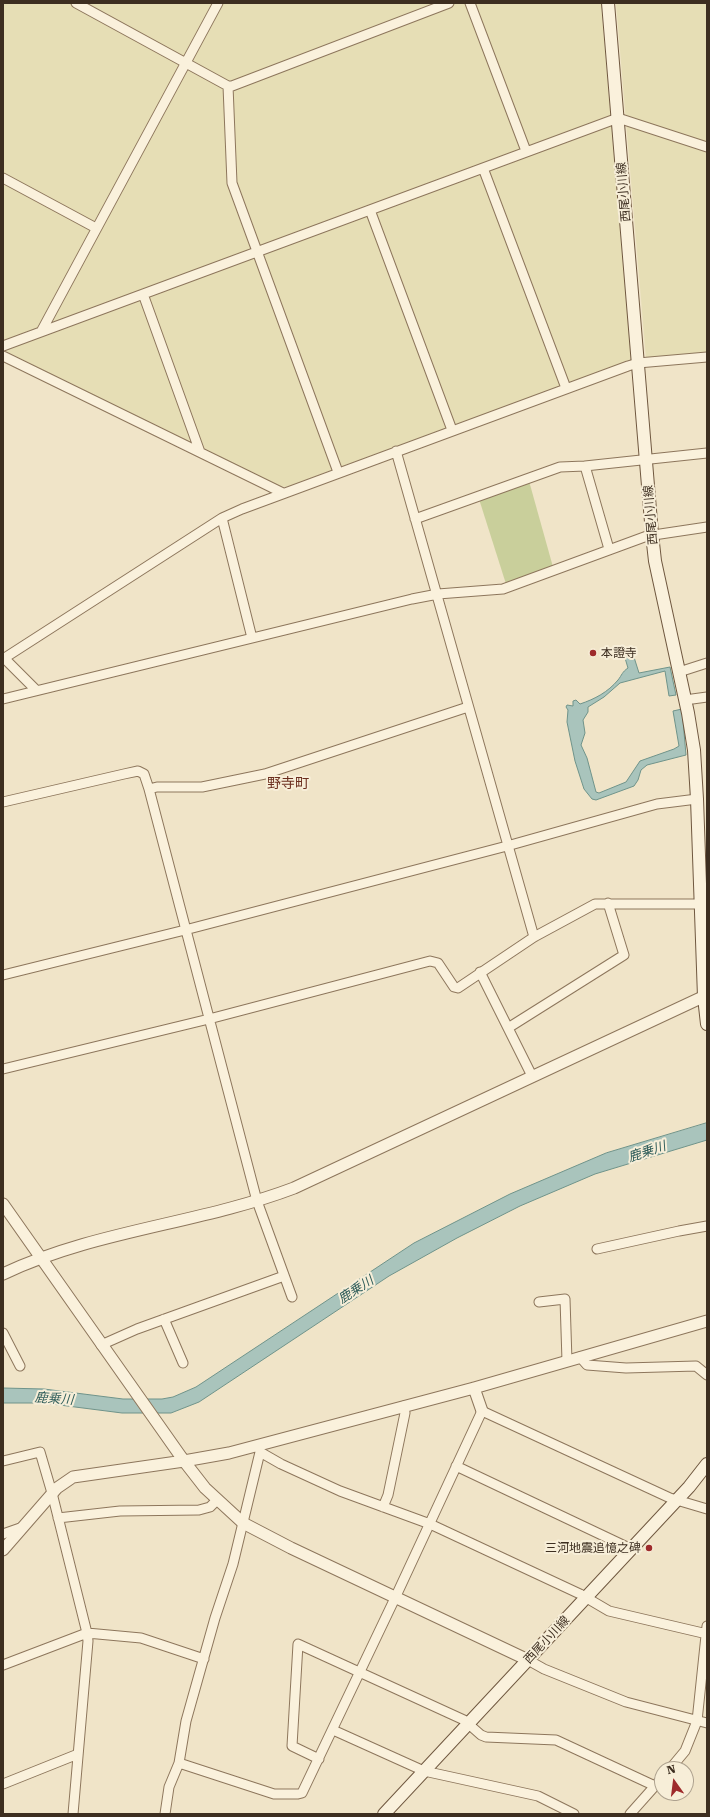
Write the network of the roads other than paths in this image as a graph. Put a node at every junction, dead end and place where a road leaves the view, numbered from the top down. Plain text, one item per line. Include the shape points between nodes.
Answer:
1 (76, 3) edge
2 (218, 3) edge
3 (450, 3) edge
4 (470, 3) edge
5 (608, 3) edge
6 (185, 62) junction
7 (228, 86) junction
8 (618, 118) junction
9 (707, 147) edge
10 (526, 151) junction
11 (483, 168) junction
12 (3, 178) edge
13 (370, 210) junction
14 (96, 228) junction
15 (256, 251) junction
16 (143, 294) junction
17 (42, 330) junction
18 (3, 346) edge
19 (3, 356) edge
20 (707, 357) edge
21 (638, 363) junction
22 (566, 388) junction
23 (452, 430) junction
24 (396, 451) junction
25 (200, 452) junction
26 (707, 453) edge
27 (646, 459) junction
28 (585, 466) junction
29 (338, 472) junction
30 (283, 493) junction
31 (222, 518) junction
32 (415, 519) junction
33 (707, 527) edge
34 (652, 534) junction
35 (609, 549) junction
36 (438, 594) junction
37 (252, 638) junction
38 (4, 659) edge
39 (707, 663) edge
40 (679, 672) junction
41 (36, 690) junction
42 (707, 697) edge
43 (3, 699) edge
44 (685, 700) junction
45 (468, 707) junction
46 (150, 789) junction
47 (697, 799) junction
48 (3, 802) edge
49 (507, 846) junction
50 (608, 903) junction
51 (703, 904) edge
52 (185, 930) junction
53 (534, 937) junction
54 (480, 972) junction
55 (3, 975) edge
56 (705, 996) edge
57 (209, 1019) junction
58 (707, 1024) edge
59 (508, 1028) junction
60 (3, 1069) edge
61 (532, 1076) junction
62 (257, 1201) junction
63 (3, 1204) edge
64 (707, 1226) edge
65 (596, 1249) dead end
66 (40, 1257) junction
67 (3, 1274) edge
68 (284, 1276) junction
69 (292, 1297) dead end
70 (539, 1302) dead end
71 (164, 1319) junction
72 (707, 1321) edge
73 (3, 1333) edge
74 (101, 1344) junction
75 (580, 1357) junction
76 (567, 1361) junction
77 (183, 1364) dead end
78 (20, 1366) dead end
79 (707, 1375) edge
80 (474, 1388) junction
81 (404, 1406) junction
82 (482, 1411) junction
83 (259, 1448) junction
84 (3, 1461) edge
85 (184, 1461) junction
86 (707, 1464) edge
87 (456, 1466) junction
88 (52, 1493) junction
89 (217, 1500) junction
90 (677, 1500) junction
91 (383, 1507) junction
92 (707, 1509) edge
93 (58, 1518) junction
94 (243, 1522) junction
95 (430, 1524) junction
96 (23, 1528) junction
97 (3, 1534) edge
98 (3, 1550) edge
99 (630, 1550) junction
100 (396, 1596) junction
101 (586, 1597) junction
102 (707, 1626) edge
103 (87, 1633) junction
104 (706, 1634) edge
105 (204, 1659) junction
106 (528, 1660) junction
107 (705, 1662) edge
108 (3, 1665) edge
109 (360, 1672) junction
110 (697, 1721) junction
111 (469, 1723) junction
112 (707, 1723) edge
113 (333, 1730) junction
114 (78, 1754) junction
115 (319, 1759) junction
116 (677, 1761) edge
117 (179, 1763) junction
118 (424, 1771) junction
119 (3, 1784) edge
120 (654, 1786) edge
121 (654, 1787) edge
122 (73, 1814) edge
123 (165, 1814) edge
124 (384, 1814) edge
125 (574, 1814) edge
126 (630, 1814) edge

1 - 6 street
2 - 6 street
3 - 7 street
4 - 10 street
5 - 8 main road, 西尾小川線
6 - 7 street
6 - 14 street
7 - 15 street via 231,177
8 - 9 street
8 - 10 street
8 - 21 main road, 西尾小川線
10 - 11 street
11 - 13 street
11 - 22 street
12 - 14 street
13 - 15 street
13 - 23 street
14 - 17 street
15 - 16 street
15 - 29 street
16 - 17 street
16 - 25 street
17 - 18 street
19 - 25 street
20 - 21 street
21 - 22 street
21 - 27 main road, 西尾小川線
22 - 23 street
23 - 24 street
24 - 29 street
24 - 32 street
25 - 30 street
26 - 27 street
27 - 28 street
27 - 34 main road, 西尾小川線
28 - 32 street via 560,467
28 - 35 street
29 - 30 street
30 - 31 street
31 - 37 street
31 - 38 street
32 - 36 street
33 - 34 street
34 - 35 street
34 - 40 main road, 西尾小川線 via 655,561
35 - 36 street via 503,589
36 - 37 street
36 - 45 street
37 - 41 street
38 - 41 street
39 - 40 street
40 - 44 main road, 西尾小川線
41 - 43 street
42 - 44 street
44 - 47 main road, 西尾小川線 via 694,750
45 - 46 street via 265,774 202,787
45 - 49 street
46 - 48 street via 144,774 138,771
46 - 52 street
47 - 49 street via 657,804
47 - 51 main road, 西尾小川線
49 - 52 street
49 - 53 street
50 - 51 street
50 - 53 street via 592,905
50 - 59 street via 624,955
51 - 56 main road, 西尾小川線
52 - 55 street
52 - 57 street
53 - 54 street
54 - 57 street via 456,988 438,963 430,961
54 - 59 street
56 - 58 main road, 西尾小川線
56 - 61 street
57 - 60 street
57 - 62 street
59 - 61 street
61 - 62 street via 315,1180
62 - 66 street via 114,1235
62 - 68 street
63 - 66 street
64 - 65 street
66 - 67 street
66 - 74 street
68 - 69 street
68 - 71 street
70 - 76 street via 565,1299
71 - 74 street
71 - 77 street
72 - 75 street
73 - 78 street
74 - 85 street
75 - 76 street
75 - 79 street via 587,1365 626,1368 696,1366
76 - 80 street
80 - 81 street
80 - 82 street
81 - 83 street
81 - 91 street via 405,1413 388,1495
82 - 87 street
82 - 90 street
83 - 85 street
83 - 91 street via 319,1482
83 - 94 street
84 - 88 street via 40,1452
85 - 88 street via 74,1477
85 - 89 street
86 - 90 main road, 西尾小川線
87 - 95 street
87 - 99 street
88 - 93 street
88 - 96 street
89 - 93 street via 210,1507 199,1510 120,1511
89 - 94 street
90 - 92 street
90 - 99 main road, 西尾小川線
91 - 95 street
93 - 103 street
94 - 100 street via 291,1548
94 - 105 street
95 - 100 street
95 - 101 street
96 - 97 street
96 - 98 street
99 - 101 main road, 西尾小川線
100 - 106 street
100 - 109 street
101 - 104 street via 608,1611
101 - 106 main road, 西尾小川線
102 - 104 street
103 - 105 street via 141,1638
103 - 108 street
103 - 114 street
104 - 107 street
105 - 117 street via 186,1722
106 - 110 street via 626,1702
106 - 111 main road, 西尾小川線
107 - 110 street
109 - 111 street
109 - 113 street
109 - 115 street via 298,1644 292,1746
110 - 112 street
110 - 116 street via 685,1751
111 - 118 main road, 西尾小川線
111 - 120 street via 486,1737 556,1740
113 - 115 street
113 - 118 street
114 - 119 street
114 - 122 street
115 - 117 street via 304,1790 298,1794 274,1794
117 - 123 street via 169,1788
118 - 124 main road, 西尾小川線
118 - 125 street via 538,1796
121 - 126 street

